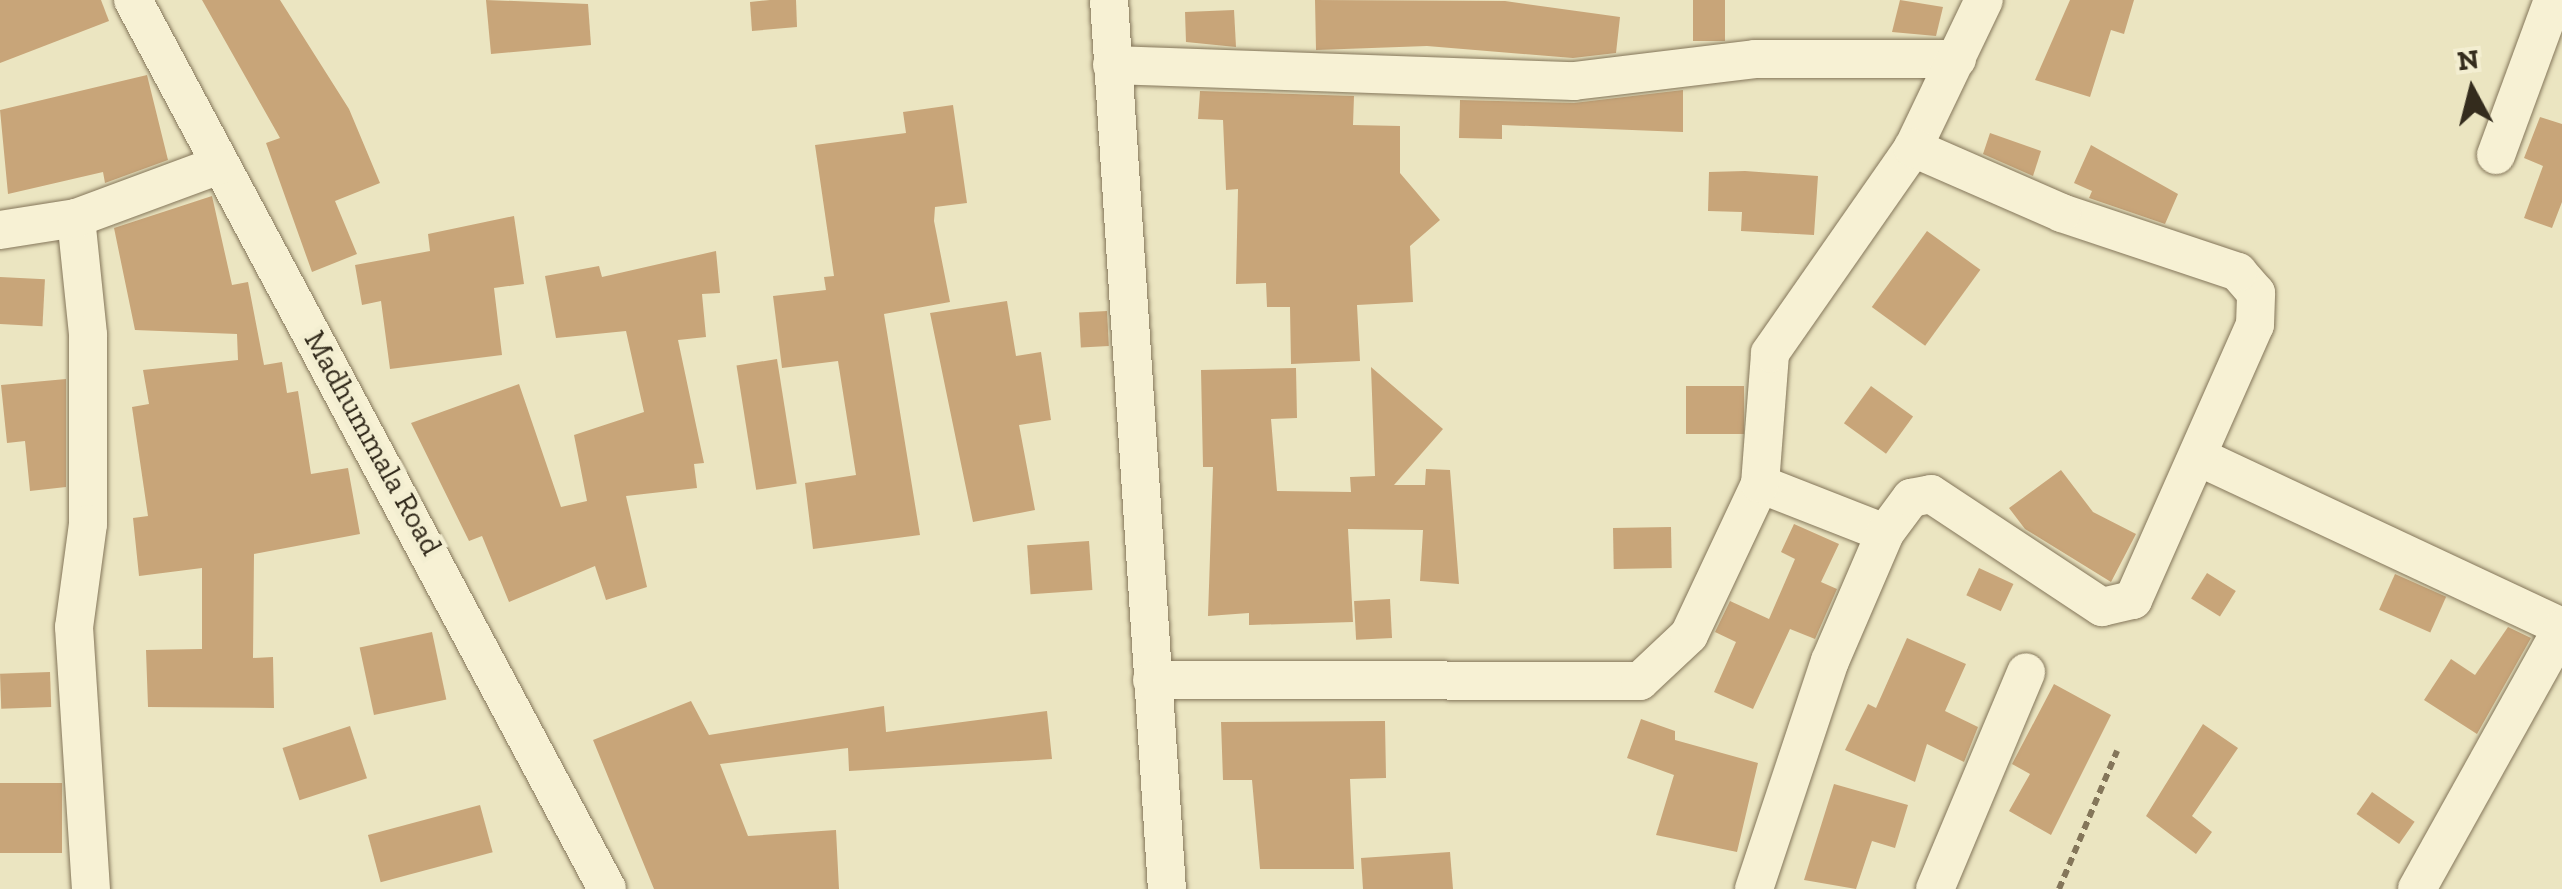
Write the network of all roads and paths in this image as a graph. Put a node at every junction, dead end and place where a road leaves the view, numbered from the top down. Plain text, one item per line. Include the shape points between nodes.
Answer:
1 (133, 0) edge
2 (1109, 0) edge
3 (1984, 0) edge
4 (2552, 0) edge
5 (1957, 58) junction
6 (1112, 65) junction
7 (1913, 148) junction
8 (2496, 155) dead end
9 (219, 165) junction
10 (76, 218) junction
11 (0, 230) edge
12 (2199, 457) junction
13 (1760, 484) junction
14 (1886, 532) junction
15 (2562, 628) edge
16 (2026, 672) dead end
17 (1152, 680) junction
18 (2117, 751) dead end
19 (91, 889) edge
20 (607, 889) edge
21 (1167, 889) edge
22 (1754, 889) edge
23 (1935, 889) edge
24 (2059, 889) edge
25 (2417, 889) edge

1 - 9 street, Madhummala Road
2 - 6 street
3 - 5 street
4 - 8 street
5 - 6 street via 1755,59 1574,81
5 - 7 street
6 - 17 street
7 - 12 street via 2062,213 2238,272 2256,293 2254,325
7 - 13 street via 1770,353
9 - 10 street
9 - 20 street, Madhummala Road via 468,614
10 - 11 street
10 - 19 street via 88,335 88,524 74,628
12 - 14 street via 2134,600 2102,607 1931,494 1911,498
12 - 15 street
13 - 14 street
13 - 17 street via 1689,635 1640,680
14 - 22 street via 1830,661
15 - 25 street
16 - 23 street
17 - 21 street
18 - 24 path via 2088,839

